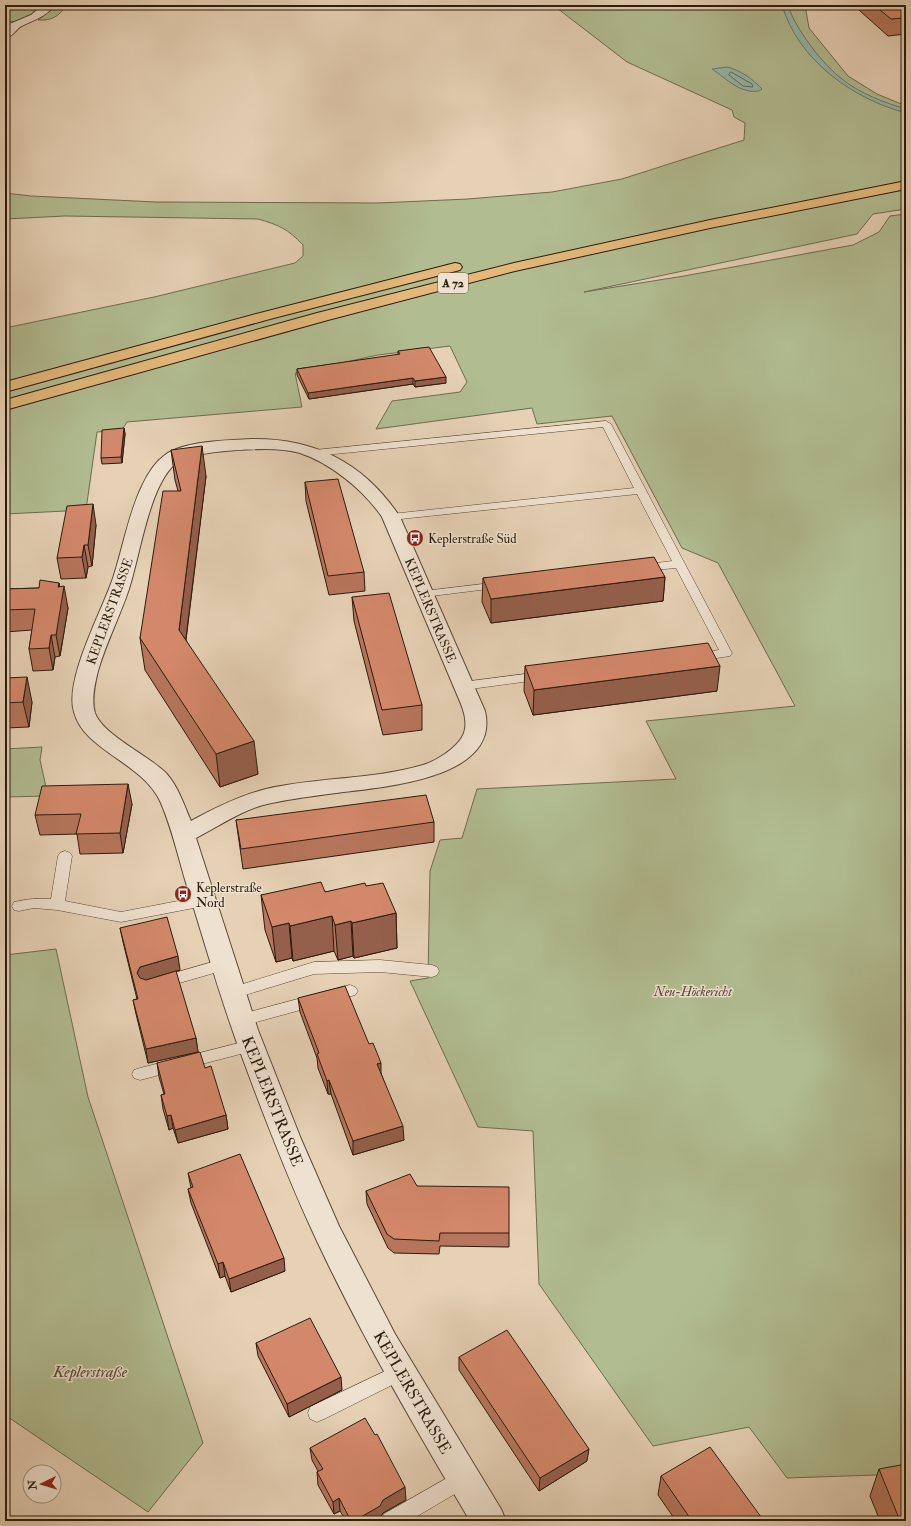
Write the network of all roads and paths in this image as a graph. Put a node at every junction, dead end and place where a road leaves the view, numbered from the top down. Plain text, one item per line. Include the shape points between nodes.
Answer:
1 (50, 5) edge
2 (10, 24) edge
3 (5, 35) edge
4 (906, 172) edge
5 (906, 185) edge
6 (789, 193) dead end
7 (576, 238) dead end
8 (545, 245) dead end
9 (468, 264) dead end
10 (5, 387) edge
11 (5, 405) edge
12 (315, 453) junction
13 (641, 490) junction
14 (391, 517) junction
15 (680, 564) junction
16 (633, 569) edge
17 (512, 584) edge
18 (424, 594) junction
19 (684, 659) edge
20 (557, 674) edge
21 (463, 686) junction
22 (184, 835) junction
23 (65, 856) dead end
24 (204, 901) junction
25 (57, 905) junction
26 (19, 906) dead end
27 (224, 965) junction
28 (432, 971) dead end
29 (148, 986) edge
30 (350, 991) dead end
31 (232, 993) junction
32 (246, 1033) junction
33 (140, 1074) dead end
34 (400, 1372) junction
35 (318, 1413) dead end
36 (463, 1478) junction
37 (391, 1521) edge
38 (489, 1521) edge

1 - 2 street via 35,17
2 - 3 street
4 - 6 highway
5 - 11 highway, A 72 via 694,226 512,268 370,304
7 - 8 highway
9 - 10 highway, A 72
12 - 13 lane via 606,424
12 - 14 street, KEPLERSTRASSE via 377,495
12 - 22 street, KEPLERSTRASSE via 300,448 260,443 183,453 171,458 163,466 145,500 122,583 89,668 84,688 84,714 89,723 118,748 151,770 162,782
13 - 14 lane
13 - 15 lane
14 - 18 street, KEPLERSTRASSE
15 - 16 lane
15 - 19 lane via 726,654
17 - 18 lane
18 - 21 street, KEPLERSTRASSE
20 - 21 lane
21 - 22 street, KEPLERSTRASSE via 474,707 476,726 473,737 464,749 445,762 428,770 264,798 230,810
22 - 24 street, KEPLERSTRASSE
23 - 25 lane
24 - 25 lane via 121,917
24 - 27 street, KEPLERSTRASSE
25 - 26 lane via 34,903
27 - 29 lane
27 - 31 street, KEPLERSTRASSE
28 - 31 lane via 380,966 314,968
30 - 32 lane
31 - 32 street, KEPLERSTRASSE
32 - 33 lane
32 - 34 street, KEPLERSTRASSE via 330,1236 351,1282
34 - 35 lane
34 - 36 street, KEPLERSTRASSE
36 - 37 lane
36 - 38 street, KEPLERSTRASSE

